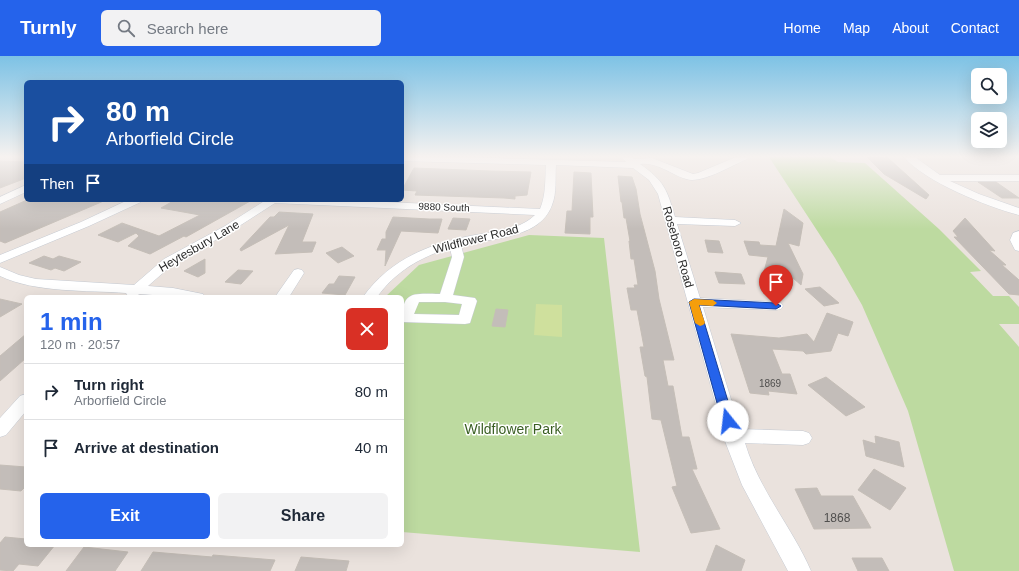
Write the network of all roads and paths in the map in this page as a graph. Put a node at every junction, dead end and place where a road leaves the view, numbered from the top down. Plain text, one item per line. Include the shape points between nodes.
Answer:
1 (550, 181) edge
2 (655, 181) edge
3 (943, 181) edge
4 (24, 189) edge
5 (0, 201) edge
6 (133, 202) edge
7 (270, 202) edge
8 (318, 202) edge
9 (544, 212) junction
10 (1019, 212) edge
11 (670, 220) junction
12 (735, 223) dead end
13 (1019, 234) edge
14 (454, 243) junction
15 (1019, 247) edge
16 (0, 259) edge
17 (0, 271) edge
18 (298, 273) dead end
19 (132, 293) edge
20 (188, 295) edge
21 (283, 295) edge
22 (372, 295) edge
23 (445, 298) junction
24 (694, 302) junction
25 (776, 306) dead end
26 (404, 318) edge
27 (24, 405) edge
28 (19, 416) edge
29 (0, 430) edge
30 (732, 436) junction
31 (803, 438) dead end
32 (800, 571) edge

1 - 9 street via 548,202
2 - 11 street, Roseboro Road
3 - 10 street
4 - 5 street
6 - 16 street
7 - 19 street, Heytesbury Lane via 168,262
8 - 9 street, 9880 South
9 - 14 street, Wildflower Road via 527,226 512,232
11 - 12 street
11 - 24 street, Roseboro Road
13 - 15 street via 1016,240
14 - 22 street, Wildflower Road via 410,260 391,273
14 - 23 street via 458,257
17 - 19 street via 36,283
18 - 21 street
19 - 20 street via 173,292
23 - 26 street via 416,298
23 - 26 street via 470,301 465,320
24 - 25 street
24 - 30 street, Roseboro Road
27 - 28 street
28 - 29 street
30 - 31 street
30 - 32 street, Roseboro Road via 752,485

